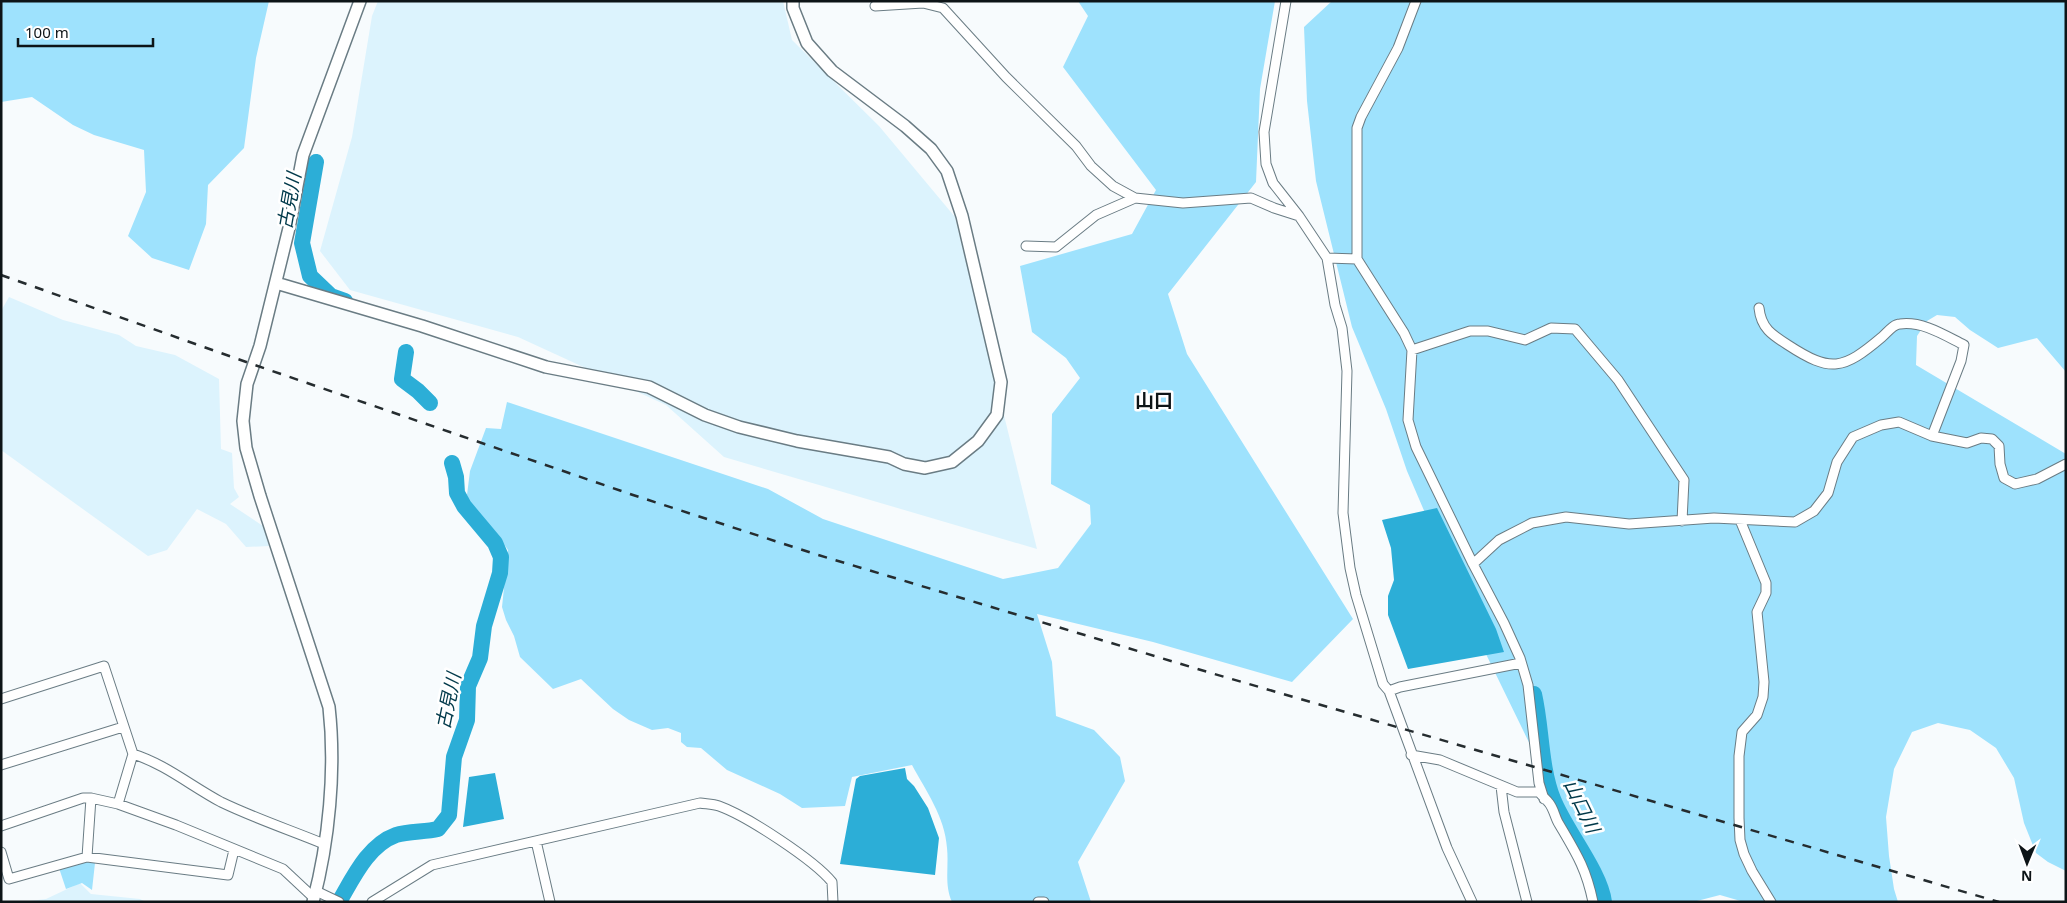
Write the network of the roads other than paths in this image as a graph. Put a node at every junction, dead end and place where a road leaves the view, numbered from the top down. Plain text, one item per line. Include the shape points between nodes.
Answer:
1 (360, 1) edge
2 (793, 1) edge
3 (1286, 1) edge
4 (1416, 1) edge
5 (875, 6) dead end
6 (1135, 198) junction
7 (1299, 216) junction
8 (1026, 246) dead end
9 (1327, 258) junction
10 (1356, 259) junction
11 (276, 283) junction
12 (1759, 308) dead end
13 (1412, 350) junction
14 (1932, 436) junction
15 (2066, 464) edge
16 (1740, 520) junction
17 (1682, 521) junction
18 (1473, 564) junction
19 (1522, 663) junction
20 (1389, 691) junction
21 (1, 700) edge
22 (123, 726) junction
23 (133, 754) junction
24 (1411, 754) junction
25 (1, 765) edge
26 (1501, 786) junction
27 (91, 798) junction
28 (1544, 800) junction
29 (118, 804) junction
30 (1, 826) edge
31 (536, 841) junction
32 (324, 844) junction
33 (234, 850) junction
34 (1, 852) edge
35 (87, 857) junction
36 (314, 897) edge
37 (336, 900) edge
38 (372, 902) edge
39 (550, 902) edge
40 (833, 902) edge
41 (1038, 902) edge
42 (1044, 902) edge
43 (1472, 902) edge
44 (1527, 902) edge
45 (1593, 902) edge
46 (1771, 902) edge

1 - 11 street via 303,155
2 - 11 street via 808,43 832,71 905,126 931,149 947,171 962,216 1001,382 997,415 978,441 952,462 925,468 889,457 739,427 705,415 649,387 546,367
3 - 7 street via 1264,132 1266,164 1273,183
4 - 10 street via 1398,48 1357,128
5 - 6 street via 923,3 943,8 1076,146 1091,166 1113,186
6 - 7 street via 1182,203 1251,198
6 - 8 street via 1096,215 1056,247
7 - 9 street
9 - 10 street
9 - 20 street via 1347,370 1343,513 1350,568 1378,670
10 - 13 street
11 - 32 street via 247,384 244,437 329,707 333,740
12 - 14 street via 1760,320 1775,337 1824,364 1840,364 1859,356 1897,324 1914,323 1964,345
13 - 17 street via 1470,331 1488,331 1525,340 1551,328 1574,329 1618,380 1684,480
13 - 18 street via 1408,420 1425,467
14 - 15 street via 1967,443 1981,438 1992,439 1999,446 2004,478 2015,484 2037,479
14 - 16 street via 1898,422 1881,424 1853,437 1836,462 1828,493 1814,511 1795,522
16 - 17 street
16 - 46 street via 1766,584 1766,593 1757,612 1763,697 1757,715 1742,732 1739,756 1740,840 1752,871
17 - 18 street via 1629,524 1566,517 1532,523 1499,540
18 - 19 street
19 - 20 street
19 - 28 street
20 - 24 street
21 - 22 street via 104,666
22 - 23 street
22 - 25 street
23 - 29 street
23 - 32 street via 153,760 224,803
24 - 26 street via 1440,760
24 - 43 street via 1447,848
26 - 28 street via 1518,792 1539,792
26 - 44 street via 1504,812
27 - 29 street
27 - 30 street
27 - 35 street
28 - 45 street via 1580,861
29 - 33 street
31 - 38 street via 432,865
31 - 39 street
31 - 40 street via 696,804 717,805 750,821 809,861 833,886
32 - 36 street
33 - 35 street via 228,875
33 - 36 street via 283,869
34 - 35 street via 9,879
36 - 37 street
41 - 42 street

